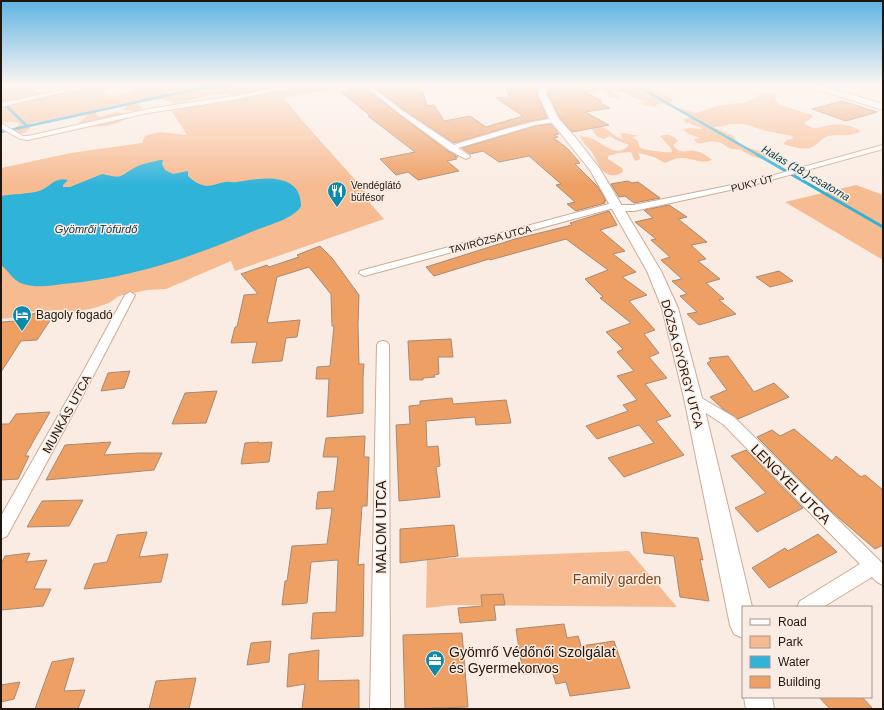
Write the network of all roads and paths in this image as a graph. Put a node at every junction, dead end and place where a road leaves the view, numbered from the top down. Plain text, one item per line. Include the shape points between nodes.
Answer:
1 (112, 119) edge
2 (411, 119) edge
3 (555, 120) joint
4 (6, 128) edge
5 (883, 147) edge
6 (452, 148) junction
7 (466, 157) dead end
8 (617, 207) junction
9 (364, 273) dead end
10 (130, 295) dead end
11 (383, 345) dead end
12 (693, 398) junction
13 (1, 531) edge
14 (878, 571) edge
15 (808, 606) edge
16 (742, 620) edge
17 (758, 698) edge
18 (380, 709) edge
19 (760, 709) edge

1 - 4 street via 28,138 22,138
2 - 6 street
3 - 6 street via 534,123
3 - 8 main road, DÓZSA GYÖRGY UTCA via 595,169
5 - 8 street, PUKY ÚT via 753,183 634,208
6 - 7 street
8 - 9 street, TAVIRÓZSA UTCA
8 - 12 main road, DÓZSA GYÖRGY UTCA via 654,271 670,308
10 - 13 street, MUNKÁS UTCA
11 - 18 street, MALOM UTCA
12 - 14 street, LENGYEL UTCA via 728,421
12 - 16 main road, DÓZSA GYÖRGY UTCA
14 - 15 street
17 - 19 main road

